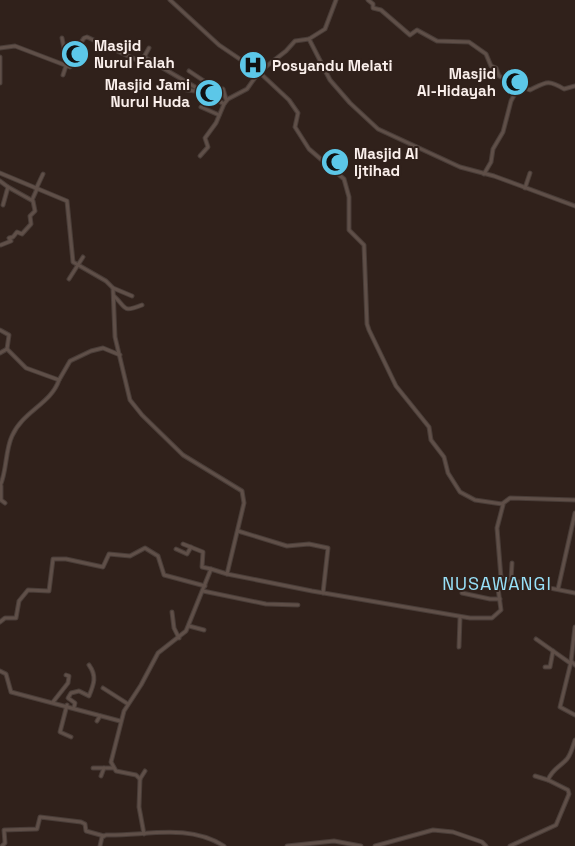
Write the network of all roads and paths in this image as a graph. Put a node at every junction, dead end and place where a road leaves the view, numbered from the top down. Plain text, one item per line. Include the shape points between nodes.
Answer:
1 (170, 0) edge
2 (336, 0) edge
3 (369, 0) edge
4 (62, 38) dead end
5 (309, 40) junction
6 (0, 48) edge
7 (148, 48) dead end
8 (144, 56) junction
9 (0, 58) edge
10 (66, 66) junction
11 (189, 71) dead end
12 (259, 72) junction
13 (63, 75) dead end
14 (0, 83) edge
15 (518, 86) junction
16 (575, 86) edge
17 (199, 88) junction
18 (181, 89) dead end
19 (223, 89) dead end
20 (225, 102) junction
21 (201, 107) dead end
22 (219, 115) junction
23 (200, 156) dead end
24 (0, 173) edge
25 (530, 173) dead end
26 (43, 174) dead end
27 (484, 174) junction
28 (0, 180) edge
29 (8, 187) junction
30 (524, 188) junction
31 (37, 189) junction
32 (32, 200) junction
33 (3, 205) dead end
34 (575, 206) edge
35 (1, 245) edge
36 (83, 257) dead end
37 (78, 266) junction
38 (69, 279) dead end
39 (113, 288) junction
40 (114, 296) junction
41 (132, 296) dead end
42 (142, 305) dead end
43 (0, 330) edge
44 (7, 350) junction
45 (0, 352) edge
46 (120, 355) junction
47 (59, 380) junction
48 (0, 485) edge
49 (575, 500) edge
50 (5, 503) dead end
51 (503, 504) junction
52 (575, 513) edge
53 (238, 531) junction
54 (183, 544) dead end
55 (191, 547) junction
56 (176, 550) dead end
57 (512, 563) dead end
58 (211, 569) junction
59 (227, 574) junction
60 (501, 578) junction
61 (511, 580) junction
62 (205, 586) junction
63 (558, 590) junction
64 (203, 591) junction
65 (323, 593) junction
66 (462, 593) dead end
67 (575, 593) edge
68 (500, 599) junction
69 (298, 605) dead end
70 (172, 612) dead end
71 (460, 618) junction
72 (0, 622) edge
73 (188, 626) junction
74 (575, 627) edge
75 (204, 630) dead end
76 (179, 638) junction
77 (536, 640) dead end
78 (459, 647) dead end
79 (553, 651) junction
80 (571, 662) junction
81 (89, 665) dead end
82 (575, 665) edge
83 (545, 667) dead end
84 (0, 671) edge
85 (66, 675) dead end
86 (103, 688) dead end
87 (53, 702) junction
88 (128, 704) junction
89 (67, 705) junction
90 (74, 707) junction
91 (575, 714) edge
92 (100, 716) junction
93 (120, 720) junction
94 (96, 721) dead end
95 (71, 737) dead end
96 (575, 740) edge
97 (93, 768) dead end
98 (104, 768) junction
99 (113, 768) junction
100 (145, 771) dead end
101 (101, 776) dead end
102 (535, 776) dead end
103 (140, 779) junction
104 (548, 780) junction
105 (144, 834) junction
106 (104, 836) junction
107 (2, 846) edge
108 (100, 846) edge
109 (224, 846) edge
110 (287, 846) edge
111 (361, 846) edge
112 (375, 846) edge
113 (486, 846) edge
114 (510, 846) edge

1 - 12 street via 219,45
2 - 5 street via 325,29
3 - 15 street via 373,8 381,10 410,34 418,30 437,41 470,42 486,54 499,76
4 - 10 street
5 - 12 street via 297,40
5 - 27 street via 330,80 372,125
6 - 10 street via 15,46
7 - 8 street
8 - 10 street via 139,62 86,37 78,47 73,64
8 - 17 street
9 - 14 street
10 - 13 street
11 - 17 street via 204,80
12 - 20 street via 247,89
12 - 51 street via 296,110 295,127 309,149 344,179 349,230 364,246 367,324 395,384 428,425 431,440 444,457 448,473 461,494 475,500
15 - 16 street via 530,90 549,82 564,89
15 - 27 street via 503,132
17 - 18 street via 194,92
17 - 20 street
19 - 20 street
20 - 22 street
21 - 22 street
22 - 23 street via 205,139 208,147
24 - 31 street
25 - 30 street
26 - 31 street
27 - 30 street
28 - 29 street
29 - 32 street
29 - 33 street
30 - 34 street
31 - 32 street
31 - 37 street via 69,203 73,260
32 - 35 street via 35,211 30,216 30,226 22,234 16,232 9,238 11,241
36 - 37 street
37 - 38 street
37 - 39 street
39 - 40 street
39 - 41 street
40 - 42 street via 126,309
40 - 46 street via 114,331
43 - 44 street via 10,336
44 - 45 street
44 - 47 street via 26,368
46 - 47 street via 105,348 91,351 70,361
46 - 53 street via 128,394 142,415 183,455 242,491 244,503
47 - 48 street via 51,396 33,408 11,437
48 - 50 street via 1,500
49 - 51 street via 517,497 508,498
51 - 60 street via 497,528
52 - 63 street
53 - 59 street
53 - 65 street via 287,546 304,543 328,548
54 - 55 street
55 - 56 street via 187,554
55 - 58 street via 203,552 202,567
57 - 61 street
58 - 59 street
58 - 62 street
59 - 65 street
60 - 61 street
60 - 68 street via 497,581
61 - 63 street
62 - 64 street
62 - 72 street via 163,575 158,556 145,548 130,556 109,554 103,568 53,559 49,591 28,590 19,601 16,619 4,618
63 - 67 street
64 - 69 street via 266,604
64 - 73 street
65 - 71 street
66 - 68 street
68 - 71 street via 501,610 492,618
70 - 76 street
71 - 78 street
73 - 75 street
73 - 76 street
74 - 80 street
76 - 88 street via 158,653
77 - 79 street
79 - 80 street
79 - 83 street via 550,667
80 - 82 street
80 - 91 street via 560,707
81 - 90 street via 94,674 94,687 89,696 79,691 71,693 68,698 75,703
84 - 87 street via 6,674 11,692
85 - 87 street via 69,676 68,682
86 - 88 street
87 - 89 street
88 - 93 street
89 - 90 street
89 - 95 street via 60,732
90 - 92 street
92 - 93 street
92 - 94 street
93 - 99 street via 112,757
96 - 104 street via 569,755 556,766
97 - 98 street
98 - 99 street
98 - 101 street
99 - 103 street
100 - 103 street
102 - 104 street
103 - 105 street via 139,807
104 - 114 street via 568,790 569,794 556,826
105 - 106 street
105 - 109 street via 198,834
106 - 107 street via 86,831 84,824 79,822 40,817 37,829 4,830 5,843
106 - 108 street
110 - 111 street via 334,841
112 - 113 street via 433,830 453,832

